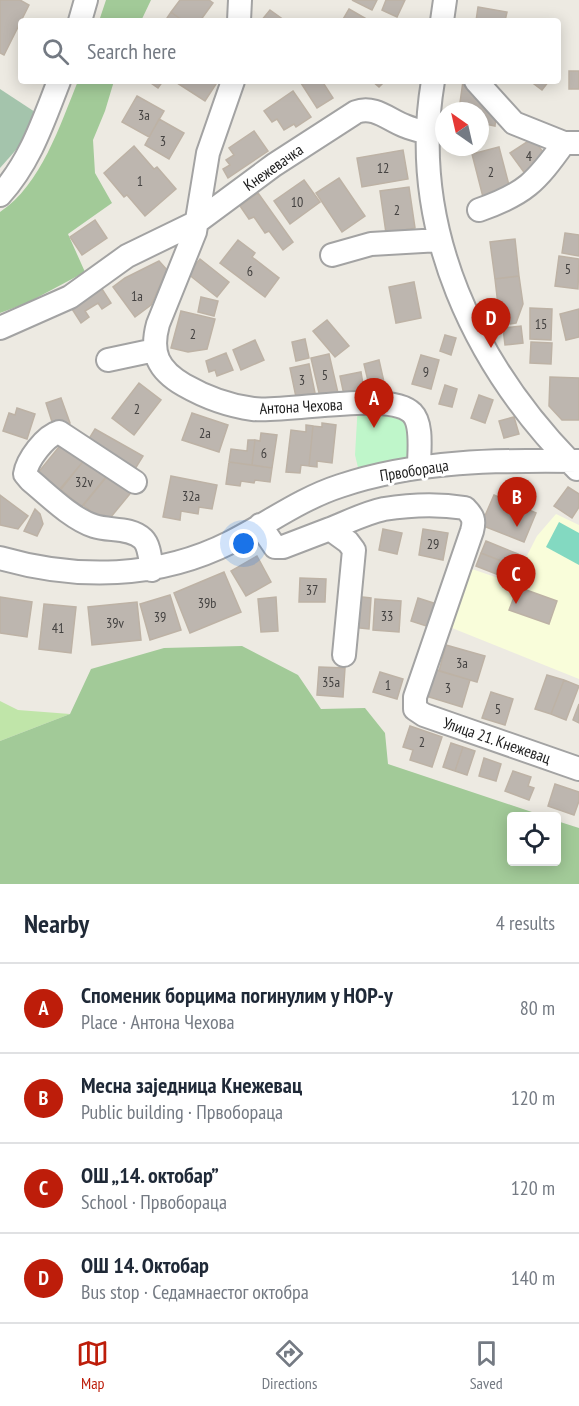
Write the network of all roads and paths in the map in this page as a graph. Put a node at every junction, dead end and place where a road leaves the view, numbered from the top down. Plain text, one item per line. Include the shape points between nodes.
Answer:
1 (86, 0) edge
2 (240, 0) edge
3 (446, 0) edge
4 (81, 18) edge
5 (239, 18) edge
6 (443, 18) edge
7 (58, 84) edge
8 (231, 84) edge
9 (433, 84) edge
10 (479, 84) edge
11 (428, 133) junction
12 (572, 143) edge
13 (0, 195) edge
14 (479, 210) dead end
15 (197, 222) junction
16 (440, 240) junction
17 (332, 255) dead end
18 (0, 328) edge
19 (155, 350) junction
20 (108, 360) dead end
21 (576, 464) edge
22 (419, 466) junction
23 (135, 482) dead end
24 (260, 525) junction
25 (330, 530) junction
26 (0, 558) edge
27 (152, 570) junction
28 (344, 655) dead end
29 (415, 709) joint
30 (579, 769) edge

1 - 4 street
2 - 5 street
3 - 6 street
7 - 13 street via 35,144
8 - 15 street via 208,153
9 - 11 street
10 - 12 street via 514,123
11 - 15 street, Кнежевачка via 363,109 274,165
11 - 16 street via 428,179
12 - 14 street via 528,187
15 - 18 street via 127,256 70,297
15 - 19 street via 158,324
16 - 17 street via 371,244
16 - 21 street via 467,317 488,357 531,417
19 - 20 street
19 - 22 street, Антона Чехова via 173,379 227,403 284,410 376,402 404,407 417,423
21 - 22 street, Првобораца
22 - 24 street, Првобораца via 327,490
23 - 27 street via 59,432 48,438 26,466 25,474 84,522 127,531 144,540
24 - 25 street, Првобораца via 279,547
24 - 27 street, Првобораца via 207,553
25 - 28 street via 354,550
25 - 29 street, Првобораца via 383,510 465,507 473,515 472,531 415,698
26 - 27 street, Првобораца via 64,571
29 - 30 street, Улица 21. Кнежевац

